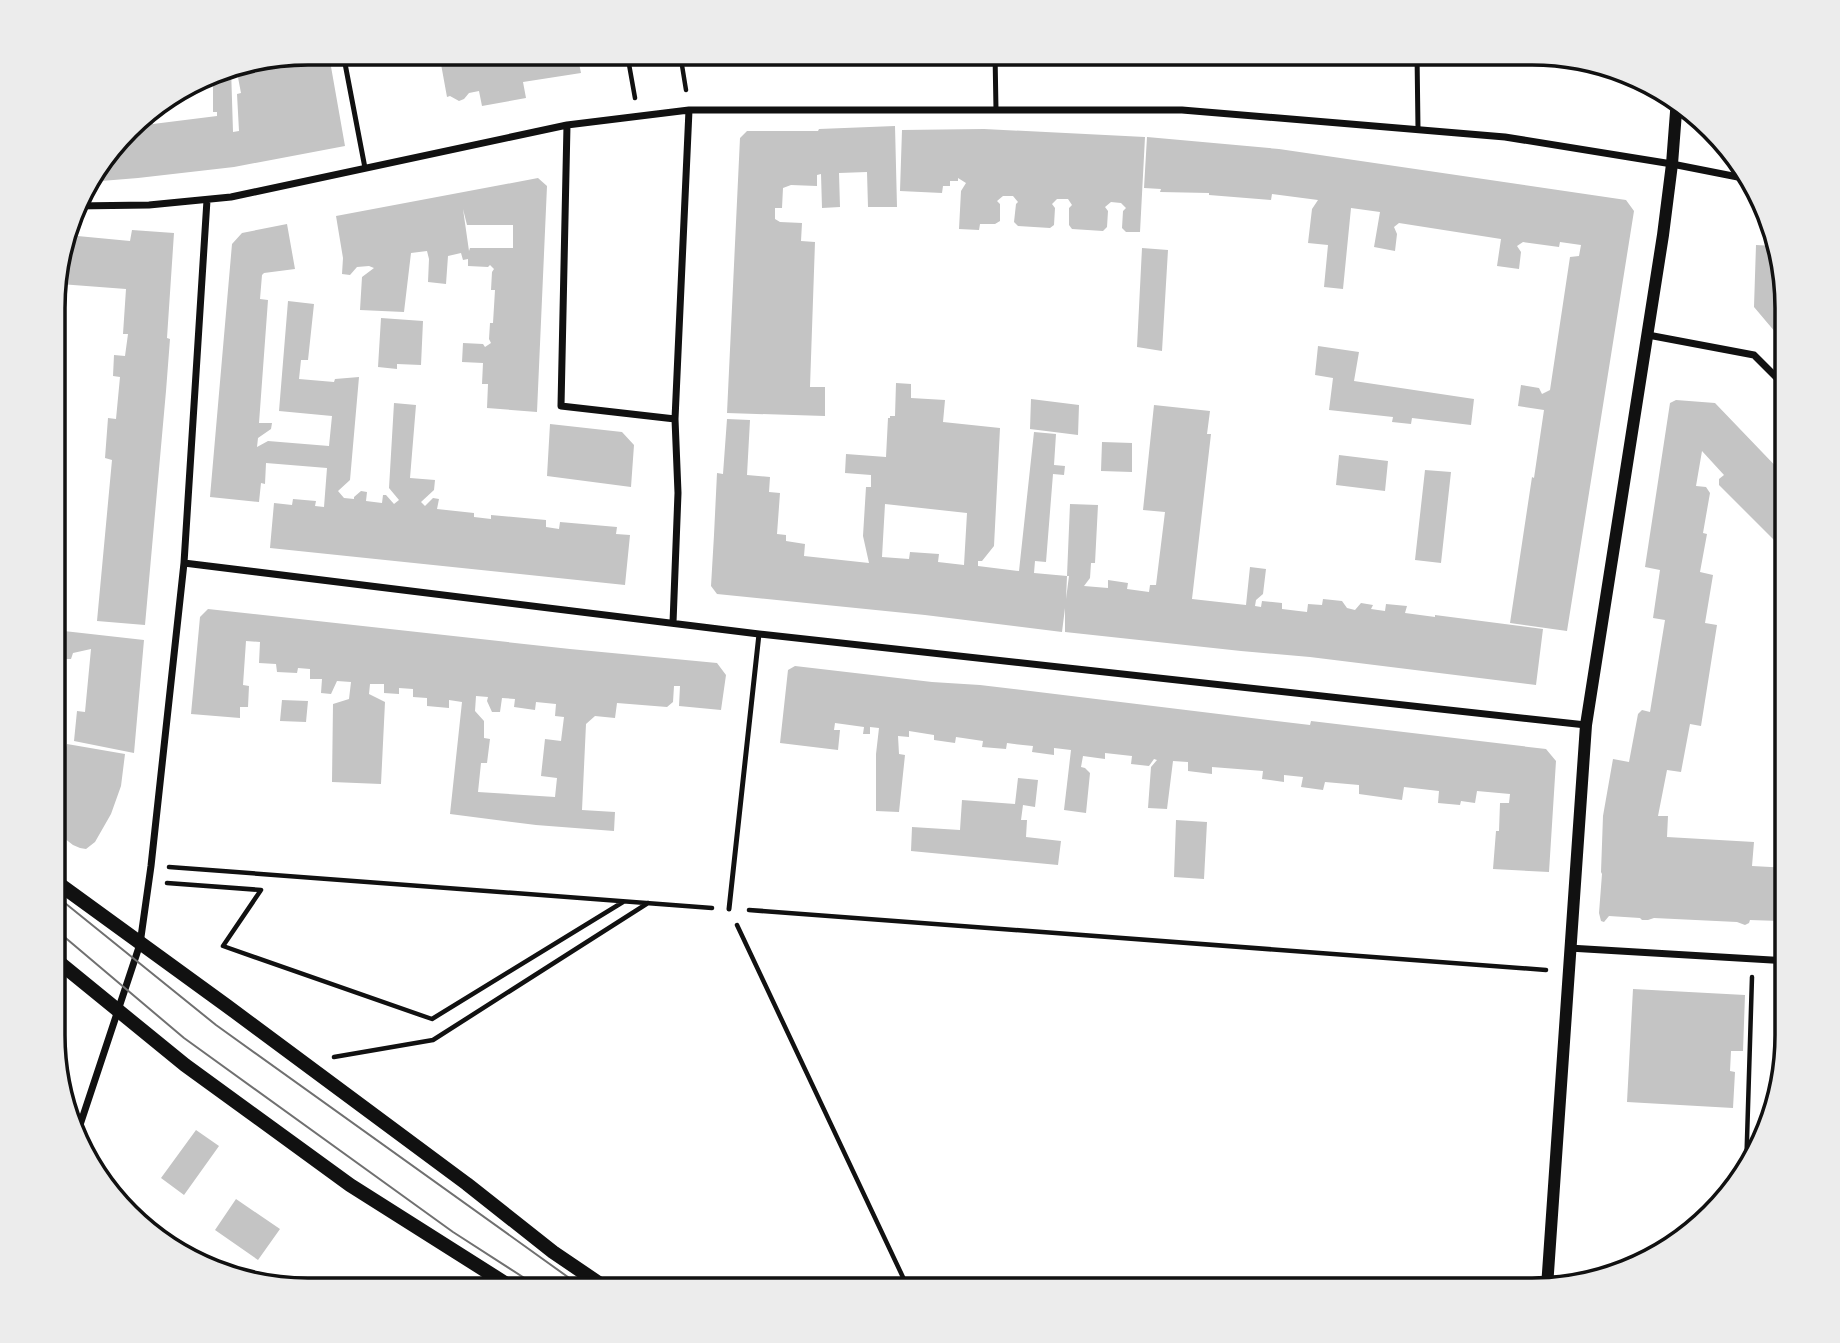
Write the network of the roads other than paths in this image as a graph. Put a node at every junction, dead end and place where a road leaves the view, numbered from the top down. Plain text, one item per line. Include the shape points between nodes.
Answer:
1 (345, 65) edge
2 (995, 65) edge
3 (1417, 65) edge
4 (689, 110) junction
5 (996, 110) junction
6 (1676, 112) edge
7 (567, 125) junction
8 (1418, 129) junction
9 (1672, 164) junction
10 (365, 169) junction
11 (1737, 177) edge
12 (207, 201) junction
13 (87, 206) edge
14 (1648, 335) junction
15 (1775, 376) edge
16 (675, 419) junction
17 (184, 563) junction
18 (673, 623) junction
19 (759, 634) junction
20 (1586, 726) junction
21 (65, 888) edge
22 (729, 909) road end
23 (140, 944) junction
24 (1569, 948) junction
25 (1775, 960) edge
26 (65, 967) edge
27 (119, 1010) junction
28 (81, 1122) edge
29 (1548, 1277) edge
30 (497, 1278) edge
31 (591, 1278) edge

1 - 10 lane
2 - 5 lane
3 - 8 lane
4 - 5 street
4 - 7 street
4 - 16 street
5 - 8 street via 1182,110
6 - 9 street
7 - 10 street
7 - 16 street via 561,406
8 - 9 street via 1506,137
9 - 11 street
9 - 14 street
10 - 12 street
12 - 13 street
12 - 17 street
14 - 15 street via 1754,355
14 - 20 street
16 - 18 street via 678,493
17 - 18 street
17 - 23 street
18 - 19 street
19 - 20 street
19 - 22 lane
20 - 24 street
21 - 23 main road
23 - 27 street
23 - 31 main road
24 - 25 street
24 - 29 street
26 - 27 main road
27 - 28 street
27 - 30 main road via 185,1065 350,1185

